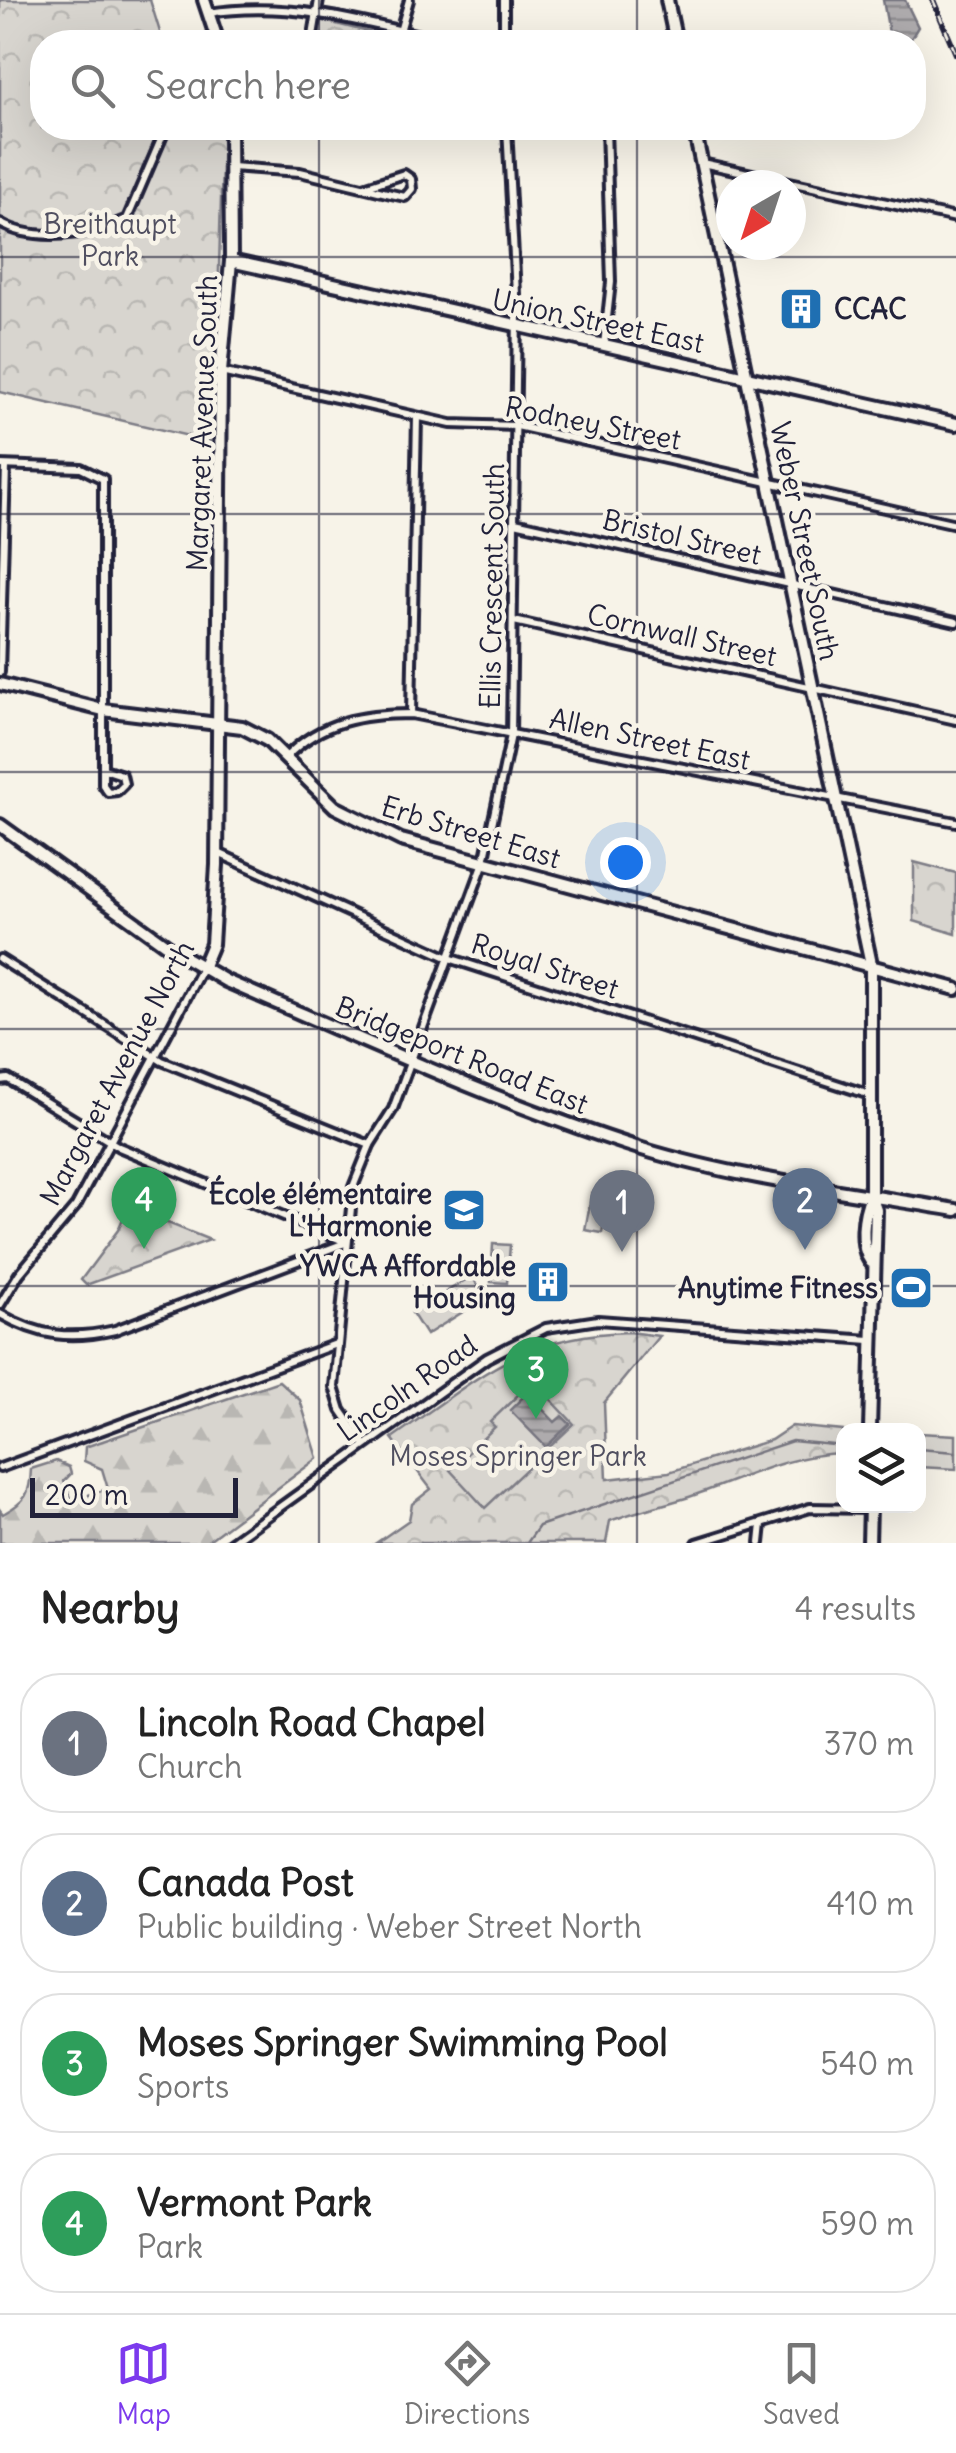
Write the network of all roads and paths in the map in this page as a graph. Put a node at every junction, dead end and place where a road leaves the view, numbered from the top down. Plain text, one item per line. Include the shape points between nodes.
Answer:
1 (204, 0) edge
2 (320, 0) edge
3 (410, 0) edge
4 (504, 0) edge
5 (668, 0) edge
6 (318, 10) junction
7 (208, 13) junction
8 (214, 30) edge
9 (314, 30) edge
10 (397, 30) edge
11 (401, 30) edge
12 (504, 30) edge
13 (674, 30) edge
14 (161, 140) edge
15 (229, 140) edge
16 (508, 140) edge
17 (606, 140) edge
18 (696, 140) edge
19 (701, 162) junction
20 (228, 167) junction
21 (364, 187) junction
22 (956, 218) edge
23 (0, 223) edge
24 (232, 261) junction
25 (517, 327) junction
26 (604, 344) junction
27 (222, 372) junction
28 (746, 376) junction
29 (418, 417) junction
30 (956, 424) edge
31 (516, 426) junction
32 (3, 466) edge
33 (769, 482) junction
34 (515, 522) junction
35 (956, 524) edge
36 (791, 585) junction
37 (514, 621) junction
38 (956, 622) edge
39 (0, 672) edge
40 (0, 684) edge
41 (814, 688) junction
42 (103, 710) junction
43 (411, 714) junction
44 (956, 720) edge
45 (218, 722) junction
46 (512, 735) junction
47 (286, 757) junction
48 (104, 769) dead end
49 (836, 800) junction
50 (956, 822) edge
51 (0, 825) edge
52 (216, 852) junction
53 (484, 862) junction
54 (449, 958) junction
55 (0, 959) edge
56 (871, 964) junction
57 (202, 968) junction
58 (956, 989) edge
59 (156, 1058) junction
60 (410, 1060) junction
61 (0, 1080) edge
62 (870, 1095) junction
63 (110, 1142) junction
64 (370, 1145) junction
65 (871, 1196) junction
66 (956, 1210) edge
67 (346, 1242) junction
68 (0, 1305) edge
69 (0, 1314) edge
70 (870, 1340) junction
71 (336, 1344) junction
72 (870, 1423) edge
73 (365, 1445) junction
74 (0, 1468) edge
75 (836, 1508) edge
76 (870, 1513) edge
77 (762, 1524) junction
78 (230, 1543) edge
79 (697, 1543) edge
80 (760, 1543) edge
81 (869, 1543) edge

1 - 7 main road
2 - 6 street
3 - 11 street
4 - 12 street
5 - 13 main road
6 - 7 street via 266,4
6 - 9 street
6 - 10 street
7 - 8 main road
14 - 23 street via 127,219 48,234
15 - 20 main road, Margaret Avenue South
16 - 25 street, Ellis Crescent South
17 - 26 street via 611,282
18 - 19 main road, Weber Street South
19 - 22 street
19 - 28 main road, Weber Street South
20 - 21 street via 300,172
20 - 24 main road, Margaret Avenue South
21 - 21 street via 405,196 412,189 404,174
24 - 25 main road, Union Street East
24 - 27 main road, Margaret Avenue South
25 - 26 main road, Union Street East
25 - 31 street, Ellis Crescent South
26 - 28 main road, Union Street East
27 - 29 street, Rodney Street
27 - 45 main road, Margaret Avenue South
28 - 30 main road, Union Street East
28 - 33 main road, Weber Street South
29 - 31 street, Rodney Street
29 - 43 street
31 - 33 street, Rodney Street
31 - 34 street, Ellis Crescent South
32 - 39 street
32 - 42 street via 81,468 103,479
33 - 35 street, Rodney Street
33 - 36 main road, Weber Street South
34 - 36 street, Bristol Street
34 - 37 street, Ellis Crescent South
36 - 38 street, Bristol Street
36 - 41 main road, Weber Street South
37 - 41 street, Cornwall Street
37 - 46 street, Ellis Crescent South
40 - 42 main road, Erb Street East
41 - 44 street, Cornwall Street
41 - 49 main road, Weber Street South
42 - 45 main road, Erb Street East
42 - 48 street
43 - 46 street, Allen Street East
43 - 47 street, Allen Street East via 337,722
45 - 47 main road, Erb Street East via 257,733
45 - 52 main road, Margaret Avenue North
46 - 49 street, Allen Street East
46 - 53 street, Ellis Crescent South
47 - 53 main road, Erb Street East via 351,818 401,840
49 - 50 street, Allen Street East
49 - 56 main road, Weber Street South
51 - 57 main road, Bridgeport Road East
52 - 54 street, Royal Street
52 - 57 main road, Margaret Avenue North via 212,944
53 - 54 street, Ellis Crescent South
53 - 56 main road, Erb Street East
54 - 60 street, Ellis Crescent South
54 - 62 street, Royal Street
55 - 59 street
56 - 58 main road, Erb Street East
56 - 62 main road, Weber Street South
57 - 59 street, Margaret Avenue North
57 - 60 main road, Bridgeport Road East
59 - 63 street, Margaret Avenue North
59 - 64 street
60 - 64 street, Ellis Crescent South via 393,1110
60 - 65 main road, Bridgeport Road East via 646,1150
61 - 63 street via 8,1078
62 - 65 main road, Weber Street South
63 - 67 street
63 - 68 street, Margaret Avenue North via 76,1206
64 - 67 street, Ellis Crescent South via 353,1186
65 - 66 main road, Bridgeport Road East
65 - 70 main road, Weber Street South via 876,1210
67 - 69 street via 84,1337 28,1330
67 - 71 street, Ellis Crescent South
70 - 72 main road, Weber Street South
70 - 73 street, Lincoln Road via 571,1322 525,1336 486,1358
71 - 73 street, Ellis Crescent South via 336,1398
71 - 74 street
73 - 78 street, Lincoln Road
75 - 77 street via 810,1508
76 - 81 main road
77 - 79 street
77 - 80 street

